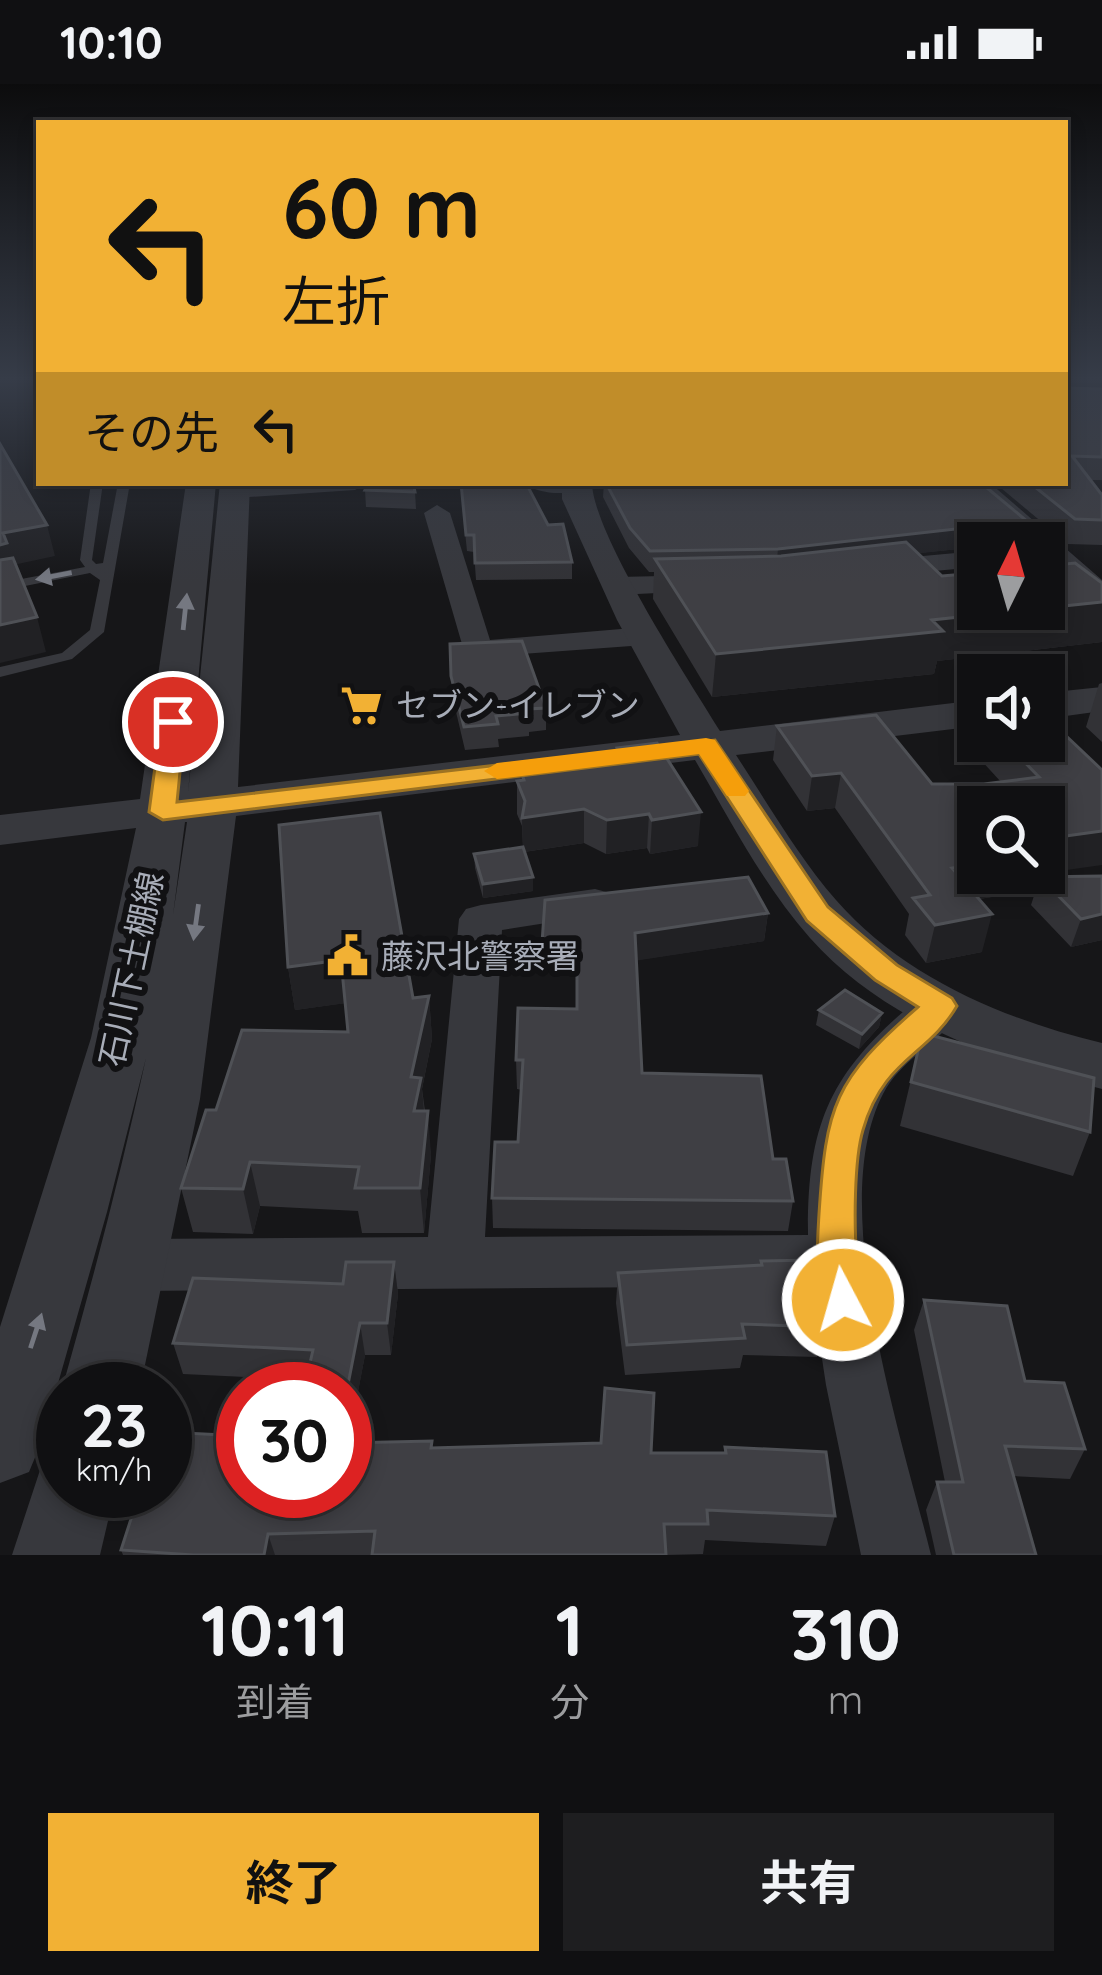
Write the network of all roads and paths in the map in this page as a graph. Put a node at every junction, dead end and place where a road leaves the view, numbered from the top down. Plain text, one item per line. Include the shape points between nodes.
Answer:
1 (97, 486) edge
2 (123, 486) edge
3 (223, 486) edge
4 (576, 486) edge
5 (983, 489) edge
6 (945, 494) edge
7 (437, 513) dead end
8 (1018, 522) edge
9 (1065, 556) edge
10 (1102, 558) edge
11 (957, 561) edge
12 (1065, 564) edge
13 (108, 566) junction
14 (92, 569) junction
15 (850, 573) edge
16 (106, 584) junction
17 (733, 584) edge
18 (617, 586) junction
19 (0, 587) edge
20 (1102, 596) edge
21 (645, 637) junction
22 (0, 672) edge
23 (1102, 699) edge
24 (1065, 703) edge
25 (957, 715) edge
26 (706, 745) junction
27 (188, 809) junction
28 (0, 830) edge
29 (636, 898) edge
30 (941, 1006) junction
31 (1102, 1066) edge
32 (836, 1260) junction
33 (454, 1262) junction
34 (134, 1264) junction
35 (108, 1362) edge
36 (0, 1443) edge
37 (66, 1518) edge
38 (56, 1555) edge
39 (896, 1555) edge

1 - 14 lane via 86,541
2 - 13 lane
3 - 27 street, 石川下土棚線
4 - 18 street
5 - 6 street
5 - 8 street
7 - 21 street via 477,651
9 - 10 street
11 - 15 street
12 - 20 street
13 - 14 lane
13 - 16 lane
14 - 16 lane
14 -> 19 lane
16 - 22 lane via 97,632 67,656
17 - 18 street
18 - 21 street
21 - 26 street
23 - 24 street
25 - 26 street
26 - 27 street
26 - 30 street via 769,879
27 - 28 street
27 -> 34 street, 石川下土棚線 via 185,998
36 -> 27 street, 石川下土棚線
29 - 33 street via 481,919
30 - 31 street via 1005,1037
30 - 32 street via 884,1057 859,1092 842,1135
32 - 33 street
32 - 39 street
33 - 34 street
34 - 35 street, 石川下土棚線
37 - 38 street

